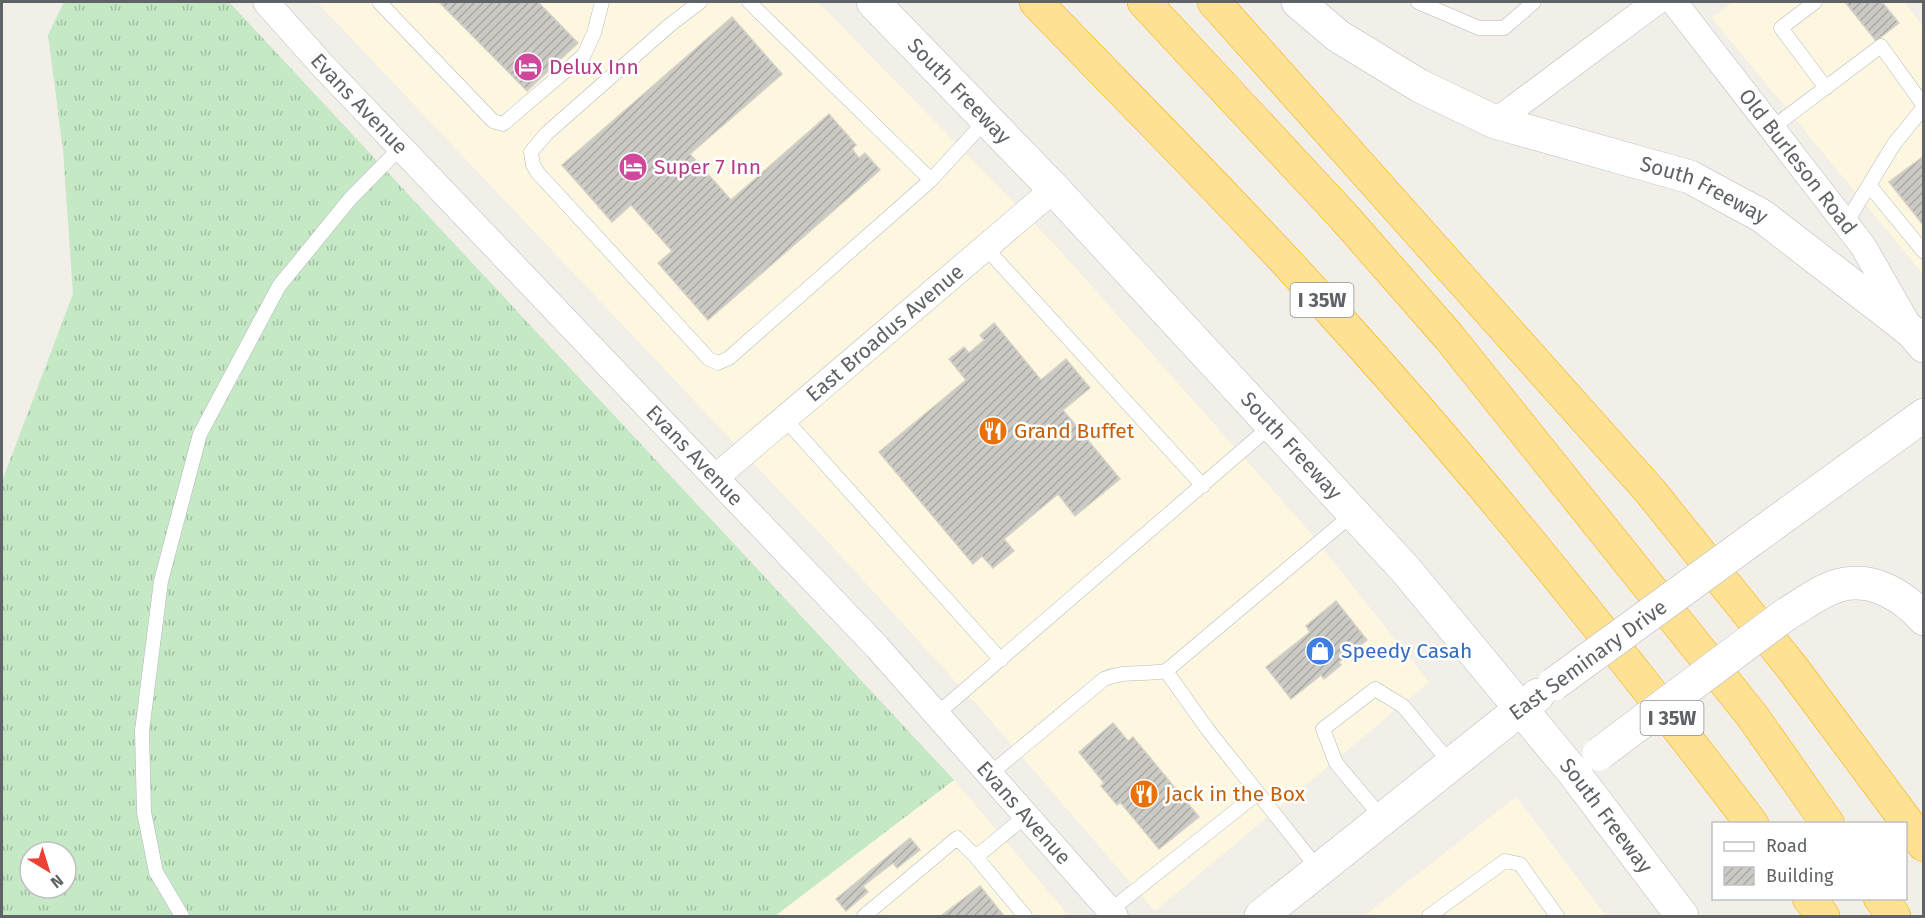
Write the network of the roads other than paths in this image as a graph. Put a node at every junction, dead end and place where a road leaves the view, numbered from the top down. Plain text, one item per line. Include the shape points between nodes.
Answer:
1 (266, 2) edge
2 (379, 2) edge
3 (602, 2) edge
4 (700, 2) edge
5 (749, 2) edge
6 (873, 2) edge
7 (1036, 2) edge
8 (1144, 2) edge
9 (1214, 2) edge
10 (1298, 2) edge
11 (1418, 2) edge
12 (1534, 2) edge
13 (1656, 2) edge
14 (1674, 2) edge
15 (1815, 2) edge
16 (1826, 88) junction
17 (1923, 106) edge
18 (988, 118) junction
19 (1495, 122) junction
20 (1772, 128) junction
21 (402, 146) junction
22 (931, 180) junction
23 (1869, 185) junction
24 (1054, 189) junction
25 (1845, 223) junction
26 (985, 247) junction
27 (1923, 252) edge
28 (1917, 338) edge
29 (1923, 415) edge
30 (785, 419) junction
31 (1273, 424) junction
32 (716, 477) junction
33 (1203, 486) junction
34 (1354, 513) junction
35 (1923, 619) edge
36 (1001, 660) junction
37 (1166, 671) junction
38 (1520, 708) junction
39 (937, 714) junction
40 (1450, 764) junction
41 (1574, 773) junction
42 (990, 774) junction
43 (1258, 793) junction
44 (1027, 815) junction
45 (1383, 819) junction
46 (1750, 822) edge
47 (1827, 822) edge
48 (1907, 822) edge
49 (1907, 822) edge
50 (1923, 844) edge
51 (976, 857) junction
52 (1319, 870) junction
53 (1811, 900) edge
54 (1882, 900) edge
55 (1276, 908) edge
56 (1109, 915) edge
57 (182, 916) edge
58 (864, 916) edge
59 (1025, 916) edge
60 (1429, 916) edge
61 (1557, 916) edge
62 (1682, 916) edge
63 (1823, 916) edge
64 (1894, 916) edge

1 - 21 street, Evans Avenue
2 - 3 lane via 493,121 503,124 584,55
4 - 22 lane via 547,133 531,152 532,165 538,173 709,359 718,363 729,358
5 - 22 lane
6 - 18 main road, South Freeway
7 - 46 highway, I 35W via 1323,302 1401,391 1632,665
8 - 47 highway, I 35W via 1344,217 1449,337 1753,717
9 - 49 highway via 1650,491 1794,670
10 - 19 main road, South Freeway via 1359,49 1420,86
11 - 12 lane via 1479,28 1503,28
13 - 19 street
14 - 20 street, Old Burleson Road
15 - 16 lane via 1781,27
16 - 17 lane via 1881,46
16 - 20 lane
17 - 23 lane
18 - 22 lane
18 - 24 main road, South Freeway
19 - 28 main road, South Freeway via 1690,177 1762,216
20 - 25 street, Old Burleson Road
21 - 32 street, Evans Avenue
21 - 57 lane via 350,200 279,286 200,434 161,581 142,731 144,812 156,872
23 - 25 lane
23 - 27 lane
24 - 26 street, East Broadus Avenue
24 - 31 main road, South Freeway
25 - 28 street, Old Burleson Road via 1863,246
26 - 30 street, East Broadus Avenue
26 - 33 lane
29 - 38 main road, East Seminary Drive, bridge
30 - 32 street, East Broadus Avenue
30 - 36 lane
31 - 33 lane
31 - 34 main road, South Freeway
32 - 39 street, Evans Avenue
33 - 36 lane
34 - 37 lane
34 - 38 main road, South Freeway via 1406,569
35 - 41 main road, bridge via 1901,597 1863,584 1839,585 1785,615
36 - 39 lane
37 - 42 lane via 1120,672 1104,679
37 - 43 lane
38 - 40 main road, East Seminary Drive
38 - 41 main road, South Freeway
39 - 42 street, Evans Avenue
40 - 45 main road, East Seminary Drive
40 - 45 lane via 1403,706 1374,689 1323,729 1336,763
41 - 62 main road, South Freeway
42 - 44 street, Evans Avenue
43 - 52 lane
43 - 56 lane
44 - 51 lane
44 - 56 street, Evans Avenue
45 - 52 main road, East Seminary Drive
48 - 50 highway
51 - 58 lane via 957,838
51 - 59 lane
52 - 55 main road, East Seminary Drive
53 - 63 highway
54 - 64 highway
60 - 61 lane via 1505,861 1520,864

